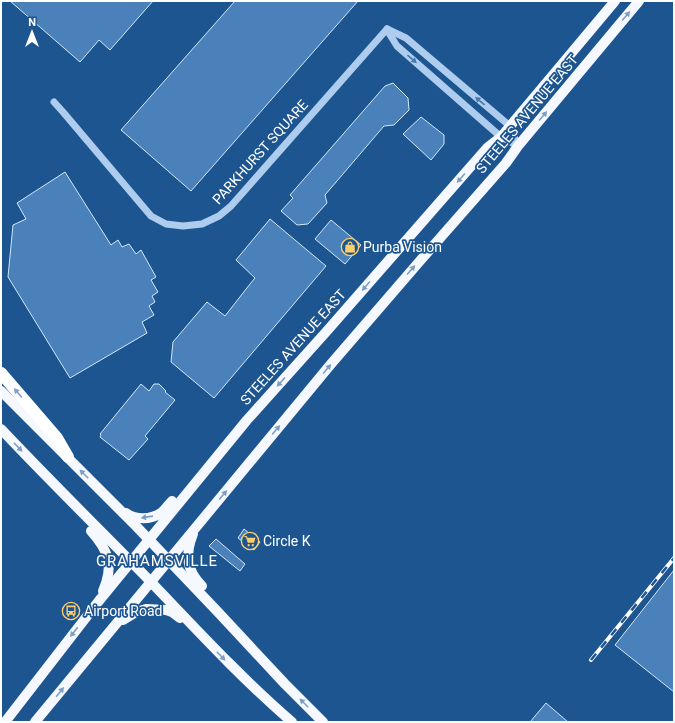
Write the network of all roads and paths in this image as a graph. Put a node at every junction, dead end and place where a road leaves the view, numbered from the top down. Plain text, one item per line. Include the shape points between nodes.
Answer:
1 (615, 1) edge
2 (639, 1) edge
3 (387, 29) junction
4 (54, 102) dead end
5 (510, 126) junction
6 (501, 137) junction
7 (518, 146) junction
8 (1, 373) edge
9 (1, 390) edge
10 (1, 430) edge
11 (68, 457) junction
12 (190, 490) junction
13 (66, 497) junction
14 (112, 502) junction
15 (198, 525) junction
16 (149, 540) junction
17 (168, 560) junction
18 (131, 562) junction
19 (150, 582) junction
20 (98, 602) junction
21 (217, 611) junction
22 (114, 626) junction
23 (194, 628) junction
24 (5, 722) edge
25 (35, 722) edge
26 (292, 722) edge
27 (324, 722) edge

1 - 5 main road, STEELES AVENUE EAST
7 -> 2 main road, STEELES AVENUE EAST
3 - 4 street, PARKHURST SQUARE via 231,206 219,216 202,224 166,224 151,216
5 -> 3 street via 406,38
3 -> 6 street via 397,46
5 - 6 main road, STEELES AVENUE EAST
5 - 7 street
6 - 7 street
6 -> 12 main road, STEELES AVENUE EAST via 486,148 247,420
15 -> 7 main road, STEELES AVENUE EAST
11 -> 8 highway via 57,438
9 - 11 main road
10 -> 13 main road
14 -> 11 main road
12 -> 14 main road via 178,494 164,511 150,517 133,517
12 - 16 main road, STEELES AVENUE EAST
13 - 18 main road
13 - 20 main road via 71,510 99,540 108,556 107,581
14 - 16 main road
15 - 17 main road, STEELES AVENUE EAST
15 - 21 main road via 189,548 191,571 212,596
16 - 17 main road
16 - 18 main road, STEELES AVENUE EAST
17 - 19 main road, STEELES AVENUE EAST
17 - 21 main road
18 - 19 main road
18 - 20 main road, STEELES AVENUE EAST
19 - 22 main road, STEELES AVENUE EAST
19 - 23 main road
20 -> 24 main road, STEELES AVENUE EAST
27 -> 21 main road
22 - 23 main road via 136,612 156,609 172,612
25 -> 22 main road, STEELES AVENUE EAST
23 -> 26 main road

